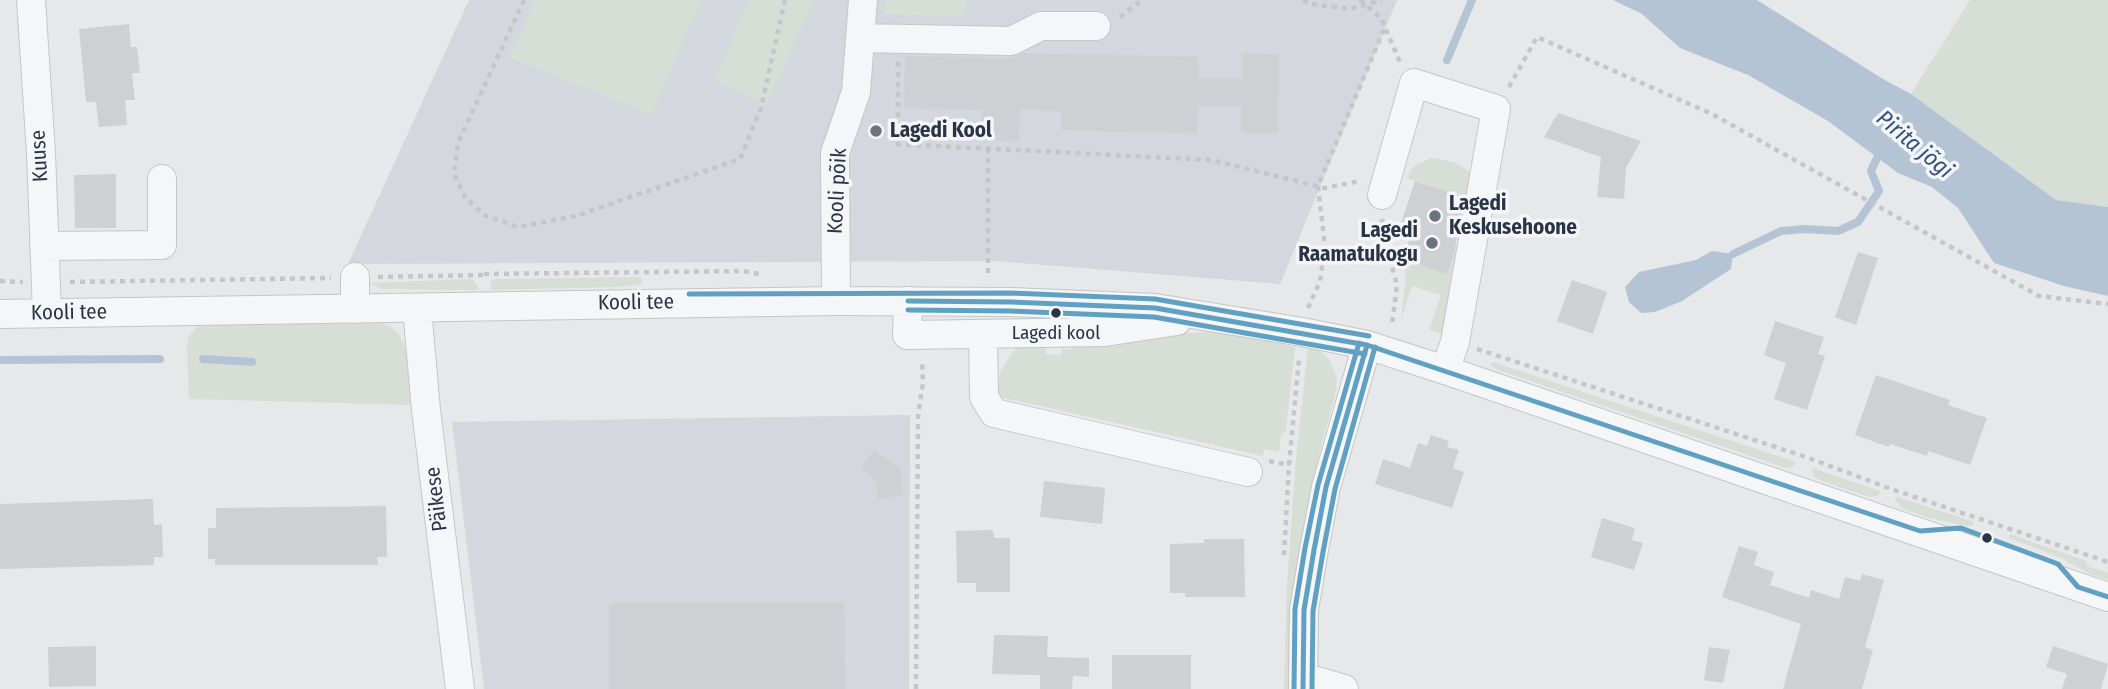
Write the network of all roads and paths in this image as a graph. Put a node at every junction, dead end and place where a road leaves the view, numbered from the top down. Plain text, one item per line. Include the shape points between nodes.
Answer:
1 (31, 0) edge
2 (524, 0) edge
3 (785, 0) edge
4 (863, 0) edge
5 (1303, 0) edge
6 (1360, 0) edge
7 (1382, 0) edge
8 (1366, 1) edge
9 (1096, 26) dead end
10 (1385, 26) junction
11 (860, 38) junction
12 (898, 38) junction
13 (1414, 83) junction
14 (1496, 109) junction
15 (988, 148) junction
16 (162, 178) dead end
17 (1318, 186) junction
18 (1381, 197) junction
19 (44, 246) junction
20 (355, 277) junction
21 (988, 278) dead end
22 (46, 282) junction
23 (484, 282) dead end
24 (836, 301) junction
25 (908, 301) junction
26 (2108, 304) edge
27 (417, 308) junction
28 (355, 309) junction
29 (47, 313) junction
30 (0, 314) edge
31 (1211, 315) junction
32 (1305, 320) junction
33 (1392, 325) dead end
34 (922, 334) junction
35 (983, 334) junction
36 (1367, 345) junction
37 (1445, 370) junction
38 (1248, 472) dead end
39 (1284, 557) dead end
40 (2108, 597) edge
41 (1303, 683) edge
42 (460, 689) edge
43 (916, 689) edge
44 (1344, 689) edge

1 - 19 street, Kuuse
2 - 3 path via 458,143 454,174 465,197 484,215 517,227 576,216 740,159 761,108
4 - 11 street, Kooli põik
5 - 8 path via 1350,9
6 - 8 path
7 - 8 path
8 - 10 path
9 - 12 street via 1041,26 1011,41
10 - 13 path
10 - 17 path
11 - 12 street
11 - 24 street, Kooli põik via 856,92 835,153
12 - 15 path via 898,144
13 - 14 street
13 - 18 street
14 - 26 path via 1538,37 1712,114 2039,296
14 - 37 street via 1455,342
15 - 17 path via 1211,160
15 - 21 path
16 - 19 street via 162,245
17 - 18 path via 1360,181 1363,195
17 - 32 path via 1325,246 1320,281
18 - 33 path via 1397,285
19 - 22 street, Kuuse
20 - 22 path
20 - 23 path via 484,274
20 - 28 street
22 - 29 street, Kuuse
24 - 25 street, Kooli tee
24 - 27 street, Kooli tee
25 - 31 street, Kooli tee via 1155,308
25 - 34 street via 907,335
27 - 28 street, Kooli tee
27 - 42 street, Päikese
28 - 29 street, Kooli tee
29 - 30 street, Kooli tee
31 - 32 street, Kooli tee
31 - 35 street via 1105,332
32 - 36 street, Kooli tee
32 - 39 path
34 - 35 street
34 - 43 path
35 - 38 street via 984,397 994,414
36 - 37 street, Kooli tee
36 - 41 street via 1324,500 1304,610
37 - 40 street, Kooli tee
41 - 44 street

